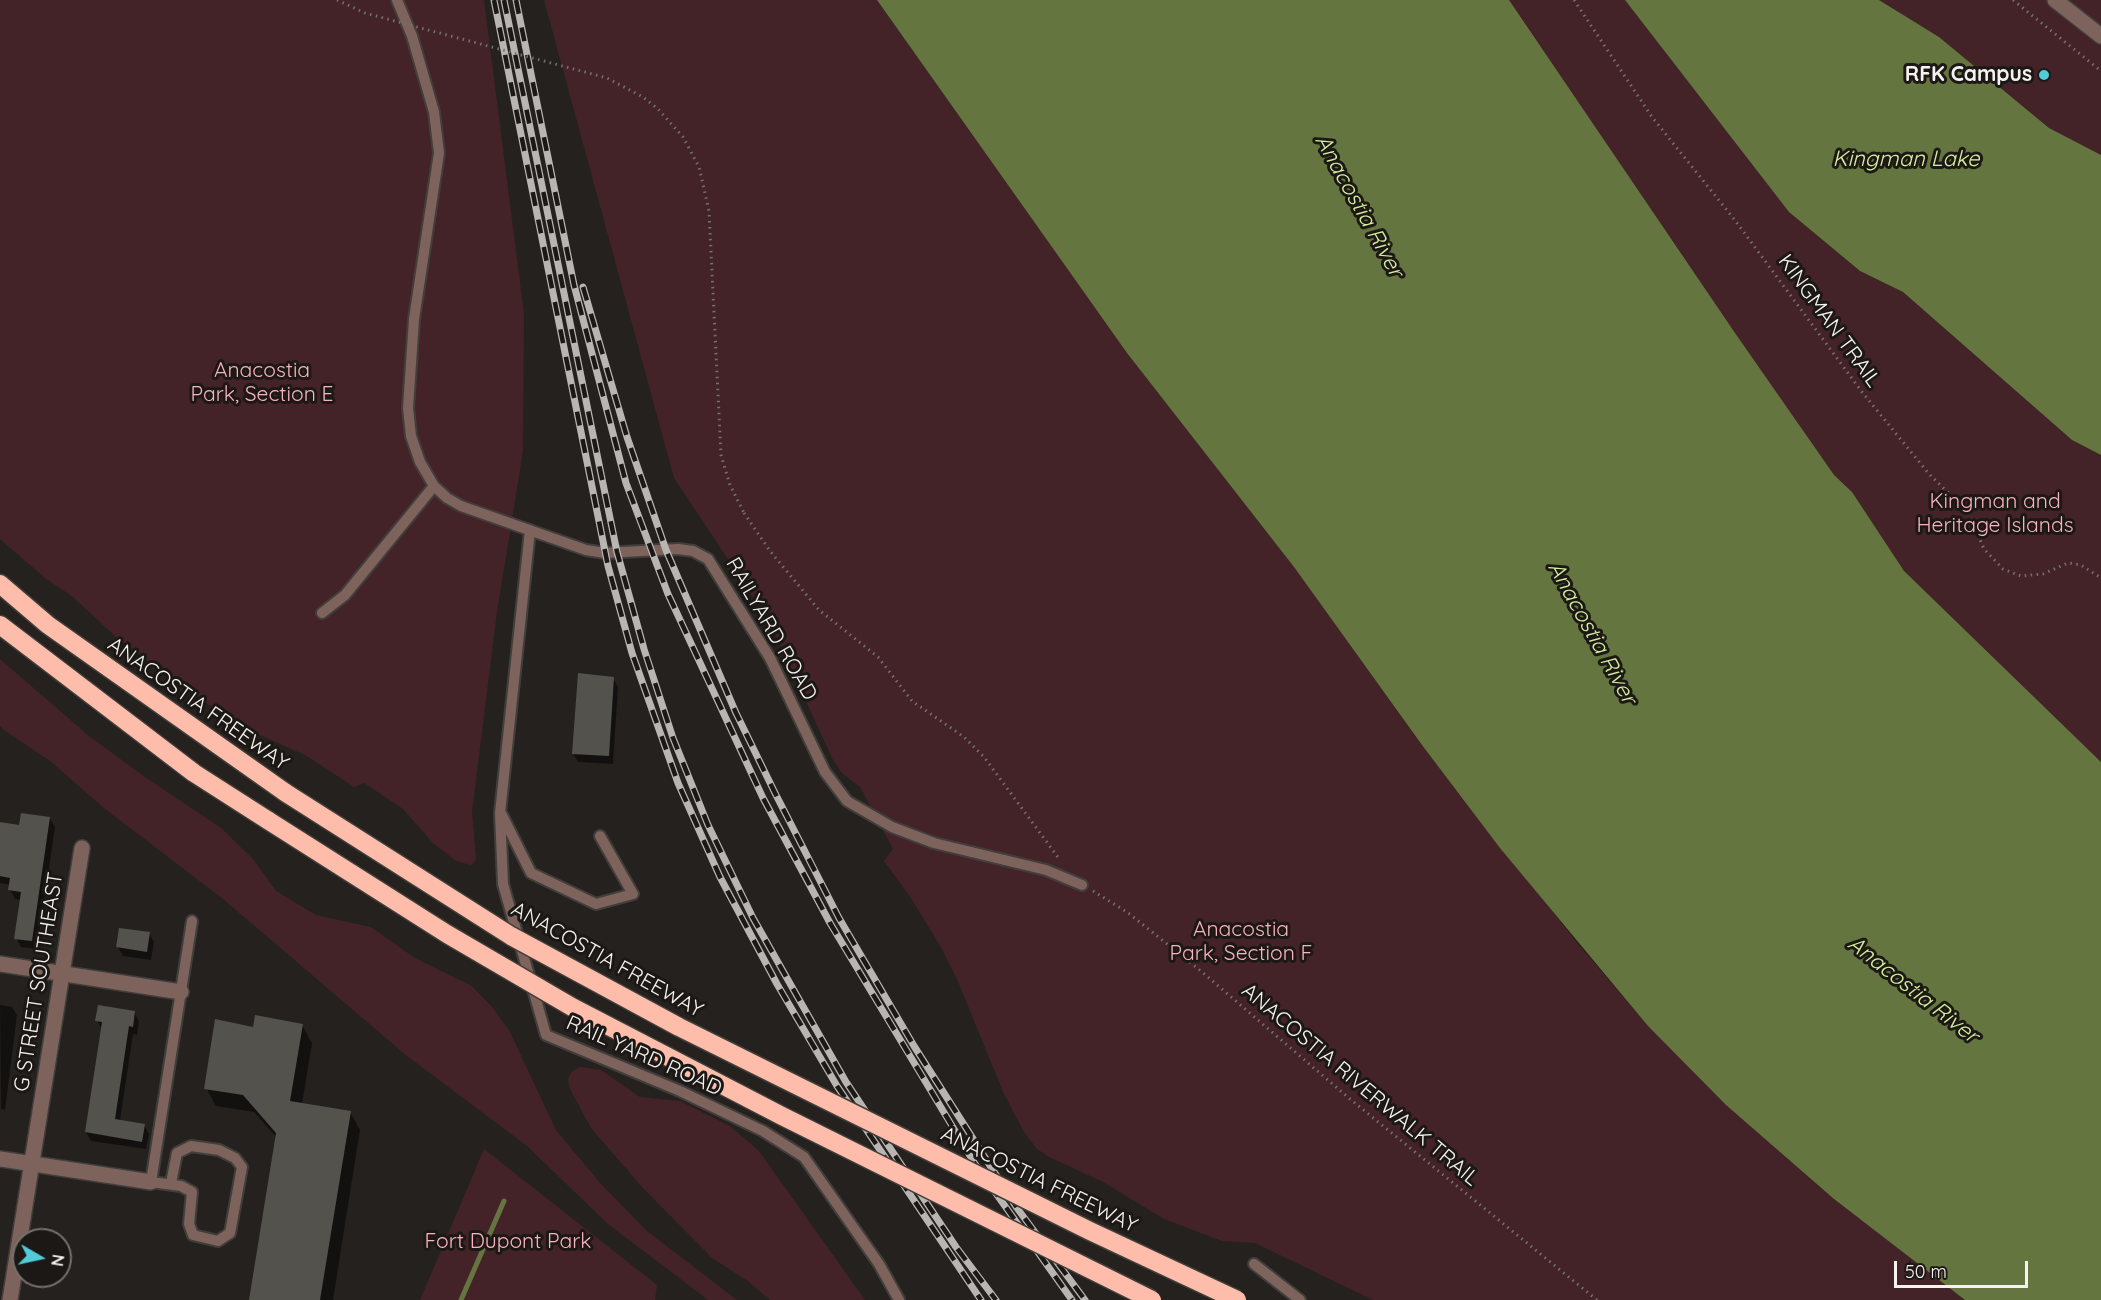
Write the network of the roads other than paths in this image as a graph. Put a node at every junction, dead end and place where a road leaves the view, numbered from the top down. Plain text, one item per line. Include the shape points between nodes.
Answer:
1 (397, 0) edge
2 (2055, 0) edge
3 (2101, 36) edge
4 (434, 486) junction
5 (530, 530) junction
6 (0, 584) edge
7 (322, 613) dead end
8 (0, 625) edge
9 (500, 813) junction
10 (600, 836) dead end
11 (82, 848) dead end
12 (1082, 885) road end
13 (192, 921) dead end
14 (0, 964) edge
15 (62, 974) junction
16 (181, 992) junction
17 (0, 1159) edge
18 (32, 1164) junction
19 (150, 1182) junction
20 (171, 1183) junction
21 (1254, 1263) dead end
22 (10, 1300) edge
23 (899, 1300) edge
24 (1152, 1300) edge
25 (1237, 1300) edge
26 (1300, 1300) edge

1 - 4 lane via 434,112 439,153 412,338 408,408 411,436
2 - 3 street
4 - 5 lane, RAILYARD ROAD via 462,506
4 - 7 lane via 345,595
5 - 9 lane, RAIL YARD ROAD
5 - 12 lane, RAILYARD ROAD via 595,552 678,549 708,559 770,658 825,772 847,801 892,827 934,843 1046,870
6 - 25 highway, ANACOSTIA FREEWAY, bridge via 86,652 286,793 512,936 669,1021
8 - 24 highway, bridge via 194,772 447,934 572,1007
9 - 10 lane via 531,873 596,904 633,894
9 - 23 lane, RAIL YARD ROAD via 503,884 546,1035 680,1090 763,1131 804,1157 873,1255
11 - 15 street, G STREET SOUTHEAST
13 - 16 lane
14 - 15 street
15 - 16 street
15 - 18 street, G STREET SOUTHEAST
16 - 19 lane
17 - 18 street
18 - 19 street
18 - 22 street, G STREET SOUTHEAST
19 - 20 lane
20 - 20 lane via 192,1192 189,1224 193,1235 219,1241 230,1233 242,1167 235,1158 219,1150 191,1146 177,1153
21 - 26 lane

